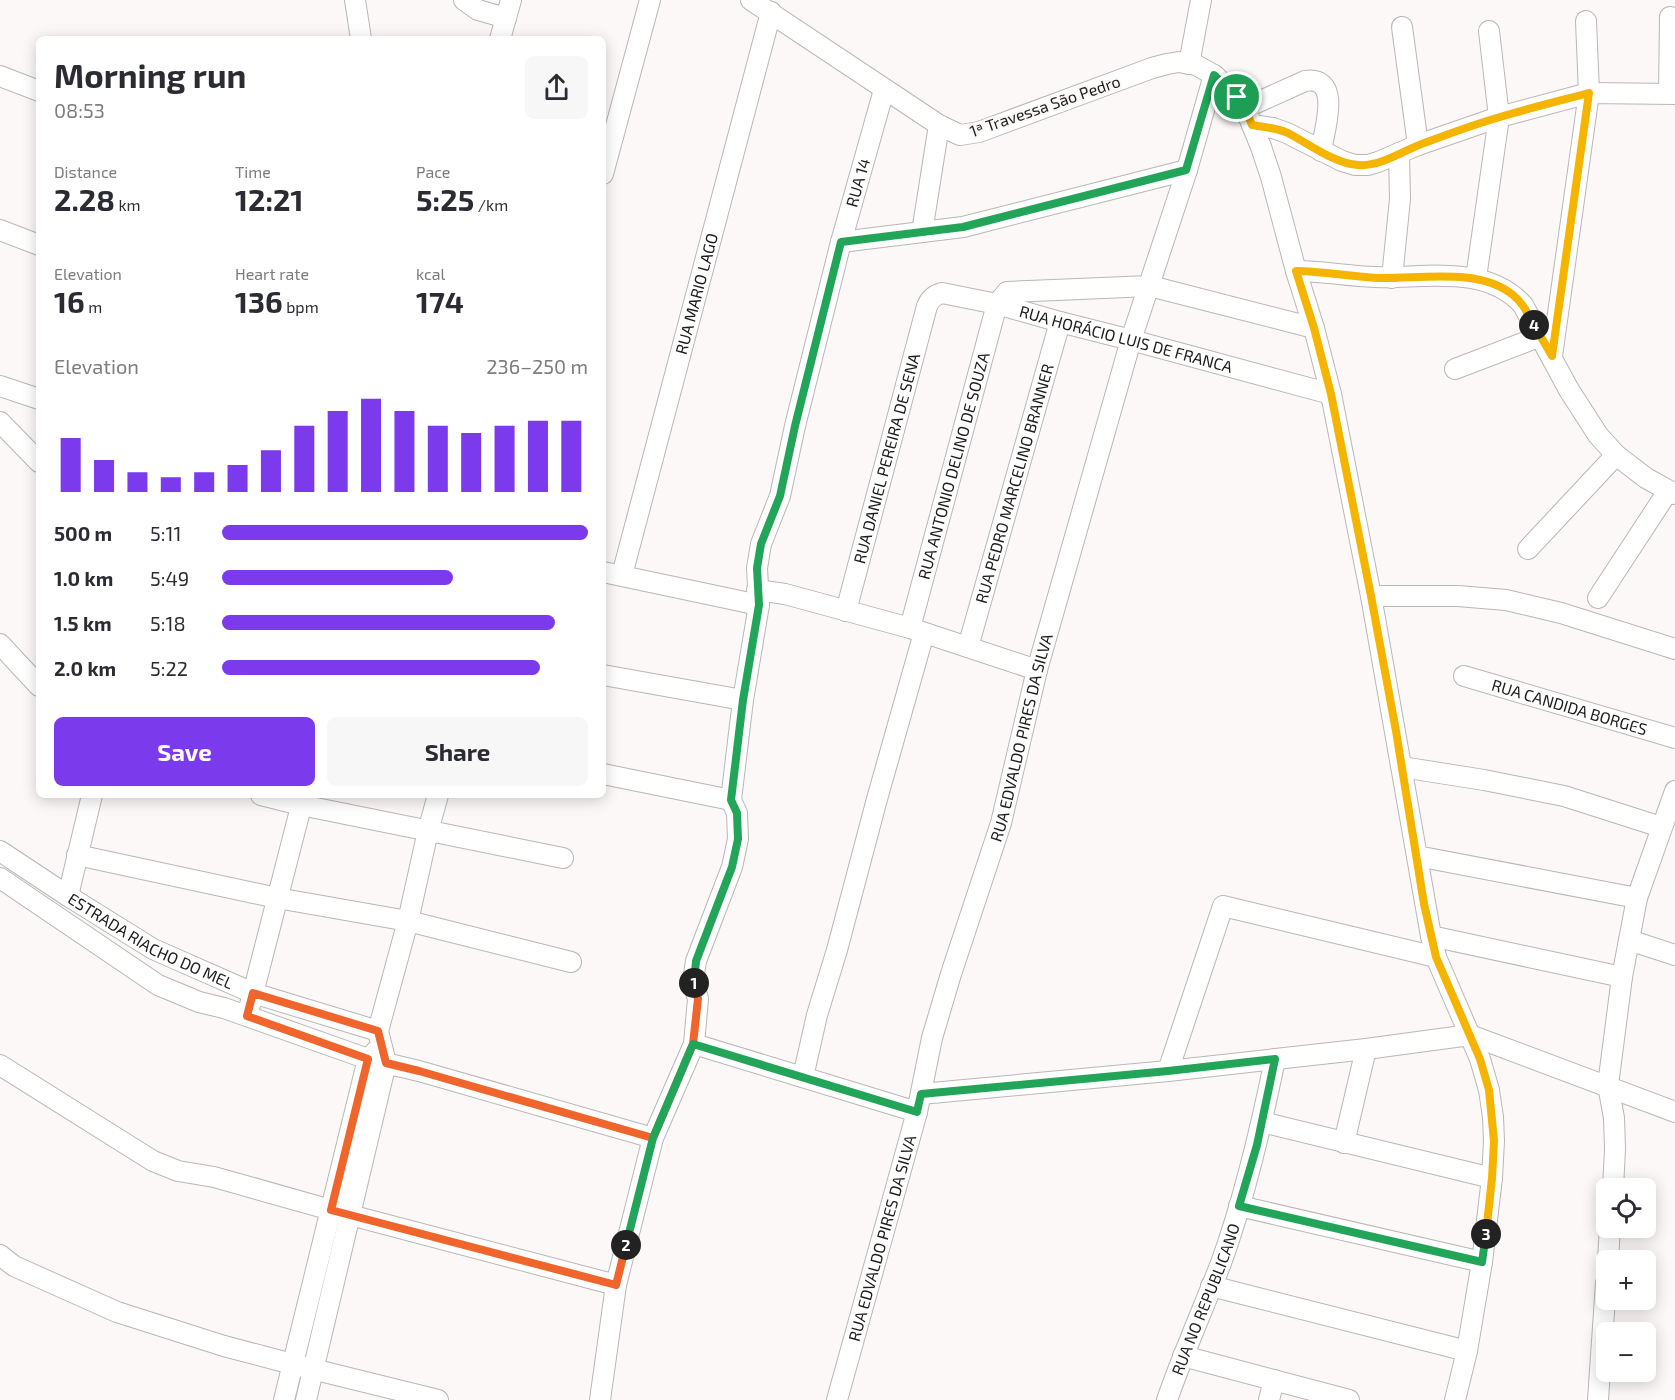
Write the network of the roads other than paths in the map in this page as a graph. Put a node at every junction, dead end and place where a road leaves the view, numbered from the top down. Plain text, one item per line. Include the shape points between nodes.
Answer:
1 (355, 0) edge
2 (464, 0) edge
3 (650, 0) edge
4 (752, 0) edge
5 (1201, 0) edge
6 (508, 9) edge
7 (771, 12) junction
8 (1670, 17) dead end
9 (1586, 21) dead end
10 (1402, 27) dead end
11 (1489, 31) dead end
12 (361, 36) edge
13 (501, 36) edge
14 (1189, 64) junction
15 (1214, 75) junction
16 (0, 76) edge
17 (36, 90) edge
18 (884, 90) junction
19 (1589, 93) junction
20 (1672, 93) edge
21 (1248, 117) junction
22 (1499, 117) junction
23 (939, 125) junction
24 (1418, 145) junction
25 (1321, 151) junction
26 (1399, 153) junction
27 (606, 163) edge
28 (1186, 170) junction
29 (0, 230) edge
30 (922, 232) junction
31 (841, 242) junction
32 (36, 244) edge
33 (1296, 271) junction
34 (1392, 278) junction
35 (1476, 278) junction
36 (1150, 286) junction
37 (997, 304) junction
38 (927, 306) joint
39 (1060, 322) junction
40 (1314, 328) junction
41 (1541, 336) junction
42 (1131, 340) junction
43 (1552, 356) junction
44 (1455, 369) dead end
45 (0, 386) edge
46 (1331, 394) junction
47 (36, 398) edge
48 (0, 422) edge
49 (1616, 455) junction
50 (36, 459) edge
51 (1673, 492) edge
52 (1528, 549) dead end
53 (613, 573) edge
54 (1371, 596) junction
55 (758, 597) junction
56 (1598, 598) dead end
57 (846, 611) junction
58 (917, 631) junction
59 (0, 644) edge
60 (968, 647) junction
61 (1675, 649) edge
62 (1037, 670) junction
63 (606, 676) edge
64 (1464, 676) dead end
65 (36, 683) edge
66 (743, 700) junction
67 (1675, 738) edge
68 (1402, 767) junction
69 (606, 775) edge
70 (91, 798) edge
71 (286, 798) edge
72 (437, 798) edge
73 (303, 800) edge
74 (731, 800) junction
75 (1673, 803) edge
76 (1661, 827) junction
77 (428, 831) junction
78 (0, 851) edge
79 (77, 855) junction
80 (1417, 855) junction
81 (563, 858) dead end
82 (0, 878) edge
83 (68, 896) junction
84 (277, 898) junction
85 (1637, 898) junction
86 (408, 921) junction
87 (1431, 936) junction
88 (1629, 940) junction
89 (1675, 955) edge
90 (1436, 957) junction
91 (571, 962) dead end
92 (1622, 977) junction
93 (253, 993) junction
94 (247, 1016) junction
95 (1470, 1035) junction
96 (693, 1044) junction
97 (1366, 1049) junction
98 (378, 1050) junction
99 (1275, 1059) junction
100 (0, 1065) edge
101 (1168, 1071) junction
102 (803, 1077) junction
103 (1608, 1085) junction
104 (919, 1102) junction
105 (1675, 1112) edge
106 (1262, 1122) junction
107 (653, 1138) junction
108 (1344, 1143) junction
109 (1492, 1178) junction
110 (1614, 1178) edge
111 (1239, 1206) junction
112 (331, 1210) junction
113 (351, 1215) junction
114 (0, 1255) edge
115 (1482, 1262) junction
116 (616, 1285) junction
117 (1211, 1286) junction
118 (1604, 1310) edge
119 (1467, 1351) junction
120 (1183, 1356) junction
121 (292, 1364) junction
122 (313, 1369) junction
123 (1274, 1380) junction
124 (284, 1400) edge
125 (306, 1400) edge
126 (438, 1400) edge
127 (600, 1400) edge
128 (837, 1400) edge
129 (1167, 1400) edge
130 (1269, 1400) edge
131 (1349, 1400) edge
132 (1455, 1400) edge
133 (1598, 1400) edge

1 - 12 street
2 - 6 street via 478,10
3 - 27 street
4 - 7 street, 1ª Travessa São Pedro
5 - 14 street
6 - 13 street
7 - 18 street, 1ª Travessa São Pedro
7 - 53 street, RUA MARIO LAGO
8 - 20 street
9 - 19 street
10 - 24 street
11 - 22 street
14 - 15 street, 1ª Travessa São Pedro
14 - 23 street, 1ª Travessa São Pedro via 1152,68 979,132 960,135
15 - 21 street, 1ª Travessa São Pedro via 1237,97
15 - 28 street, RUA EDVALDO PIRES DA SILVA
16 - 17 street
18 - 23 street, 1ª Travessa São Pedro
18 - 31 street, RUA 14
19 - 20 street
19 - 22 street
19 - 43 street
21 - 25 street
21 - 25 street via 1305,81 1320,82 1329,101
21 - 33 street via 1271,177
22 - 24 street
22 - 35 street
23 - 30 street
24 - 26 street
25 - 26 street via 1355,165 1368,165
26 - 34 street via 1400,199
28 - 30 street via 963,227
28 - 36 street, RUA EDVALDO PIRES DA SILVA
29 - 32 street
30 - 31 street
31 - 55 street, RUA 14 via 780,496 761,544
33 - 34 street
33 - 40 street
34 - 35 street
35 - 41 street via 1515,296
36 - 37 street via 1010,291
36 - 40 street
36 - 42 street, RUA EDVALDO PIRES DA SILVA
37 - 38 street, RUA HORÁCIO LUIS DE FRANCA via 942,294 930,299
37 - 39 street, RUA HORÁCIO LUIS DE FRANCA
37 - 58 street, RUA ANTONIO DELINO DE SOUZA
38 - 57 street, RUA DANIEL PEREIRA DE SENA
39 - 42 street, RUA HORÁCIO LUIS DE FRANCA
39 - 60 street, RUA PEDRO MARCELINO BRANNER
40 - 46 street
41 - 43 street
41 - 44 street
42 - 46 street, RUA HORÁCIO LUIS DE FRANCA
42 - 62 street, RUA EDVALDO PIRES DA SILVA
43 - 49 street via 1582,413
45 - 47 street
46 - 54 street
48 - 50 street
49 - 51 street
49 - 52 street
51 - 56 street
53 - 55 street
54 - 61 street via 1506,600
54 - 68 street
55 - 57 street via 785,594
55 - 66 street, RUA 14
57 - 58 street
58 - 60 street
58 - 102 street, RUA ANTONIO DELINO DE SOUZA
59 - 65 street
60 - 62 street
62 - 104 street, RUA EDVALDO PIRES DA SILVA via 1001,823 944,995
63 - 66 street
64 - 67 street, RUA CANDIDA BORGES
66 - 74 street, RUA 14
68 - 76 street via 1564,796
68 - 80 street
69 - 74 street
70 - 79 street
71 - 73 street
72 - 77 street
73 - 77 street
73 - 84 street
74 - 96 street, RUA 14 via 737,813 738,839 732,867 696,961 693,981 698,999
75 - 76 street
76 - 85 street
77 - 81 street
77 - 86 street
78 - 83 street, ESTRADA RIACHO DO MEL
79 - 83 street
79 - 84 street
80 - 85 street
80 - 87 street
82 - 94 street, ESTRADA RIACHO DO MEL via 158,985
83 - 93 street, ESTRADA RIACHO DO MEL via 153,949
84 - 86 street
84 - 93 street
85 - 88 street
86 - 91 street
86 - 98 street
87 - 90 street
87 - 92 street
88 - 89 street
88 - 92 street
90 - 95 street
90 - 101 street via 1223,906
92 - 103 street
93 - 94 street
93 - 98 street, ESTRADA RIACHO DO MEL
94 - 98 street, ESTRADA RIACHO DO MEL
95 - 97 street
95 - 103 street
95 - 109 street via 1489,1090 1494,1141
96 - 102 street
96 - 107 street, RUA 14
97 - 99 street
97 - 108 street
98 - 107 street, ESTRADA RIACHO DO MEL via 419,1071
98 - 112 street
98 - 113 street
99 - 101 street
99 - 106 street, RUA NO REPUBLICANO
100 - 112 street via 162,1164
101 - 104 street
102 - 104 street
103 - 105 street
103 - 110 street via 1614,1118
104 - 128 street, RUA EDVALDO PIRES DA SILVA
106 - 108 street
106 - 111 street, RUA NO REPUBLICANO
107 - 116 street, RUA 14
108 - 109 street
109 - 115 street
111 - 115 street
111 - 117 street, RUA NO REPUBLICANO
112 - 113 street
112 - 121 street
113 - 116 street
113 - 122 street
114 - 121 street via 14,1266 117,1312
115 - 119 street
116 - 127 street, RUA 14
117 - 119 street
117 - 120 street, RUA NO REPUBLICANO
118 - 133 street
119 - 132 street
120 - 123 street
120 - 129 street, RUA NO REPUBLICANO
121 - 122 street
121 - 124 street
122 - 125 street
122 - 126 street
123 - 130 street
123 - 131 street

